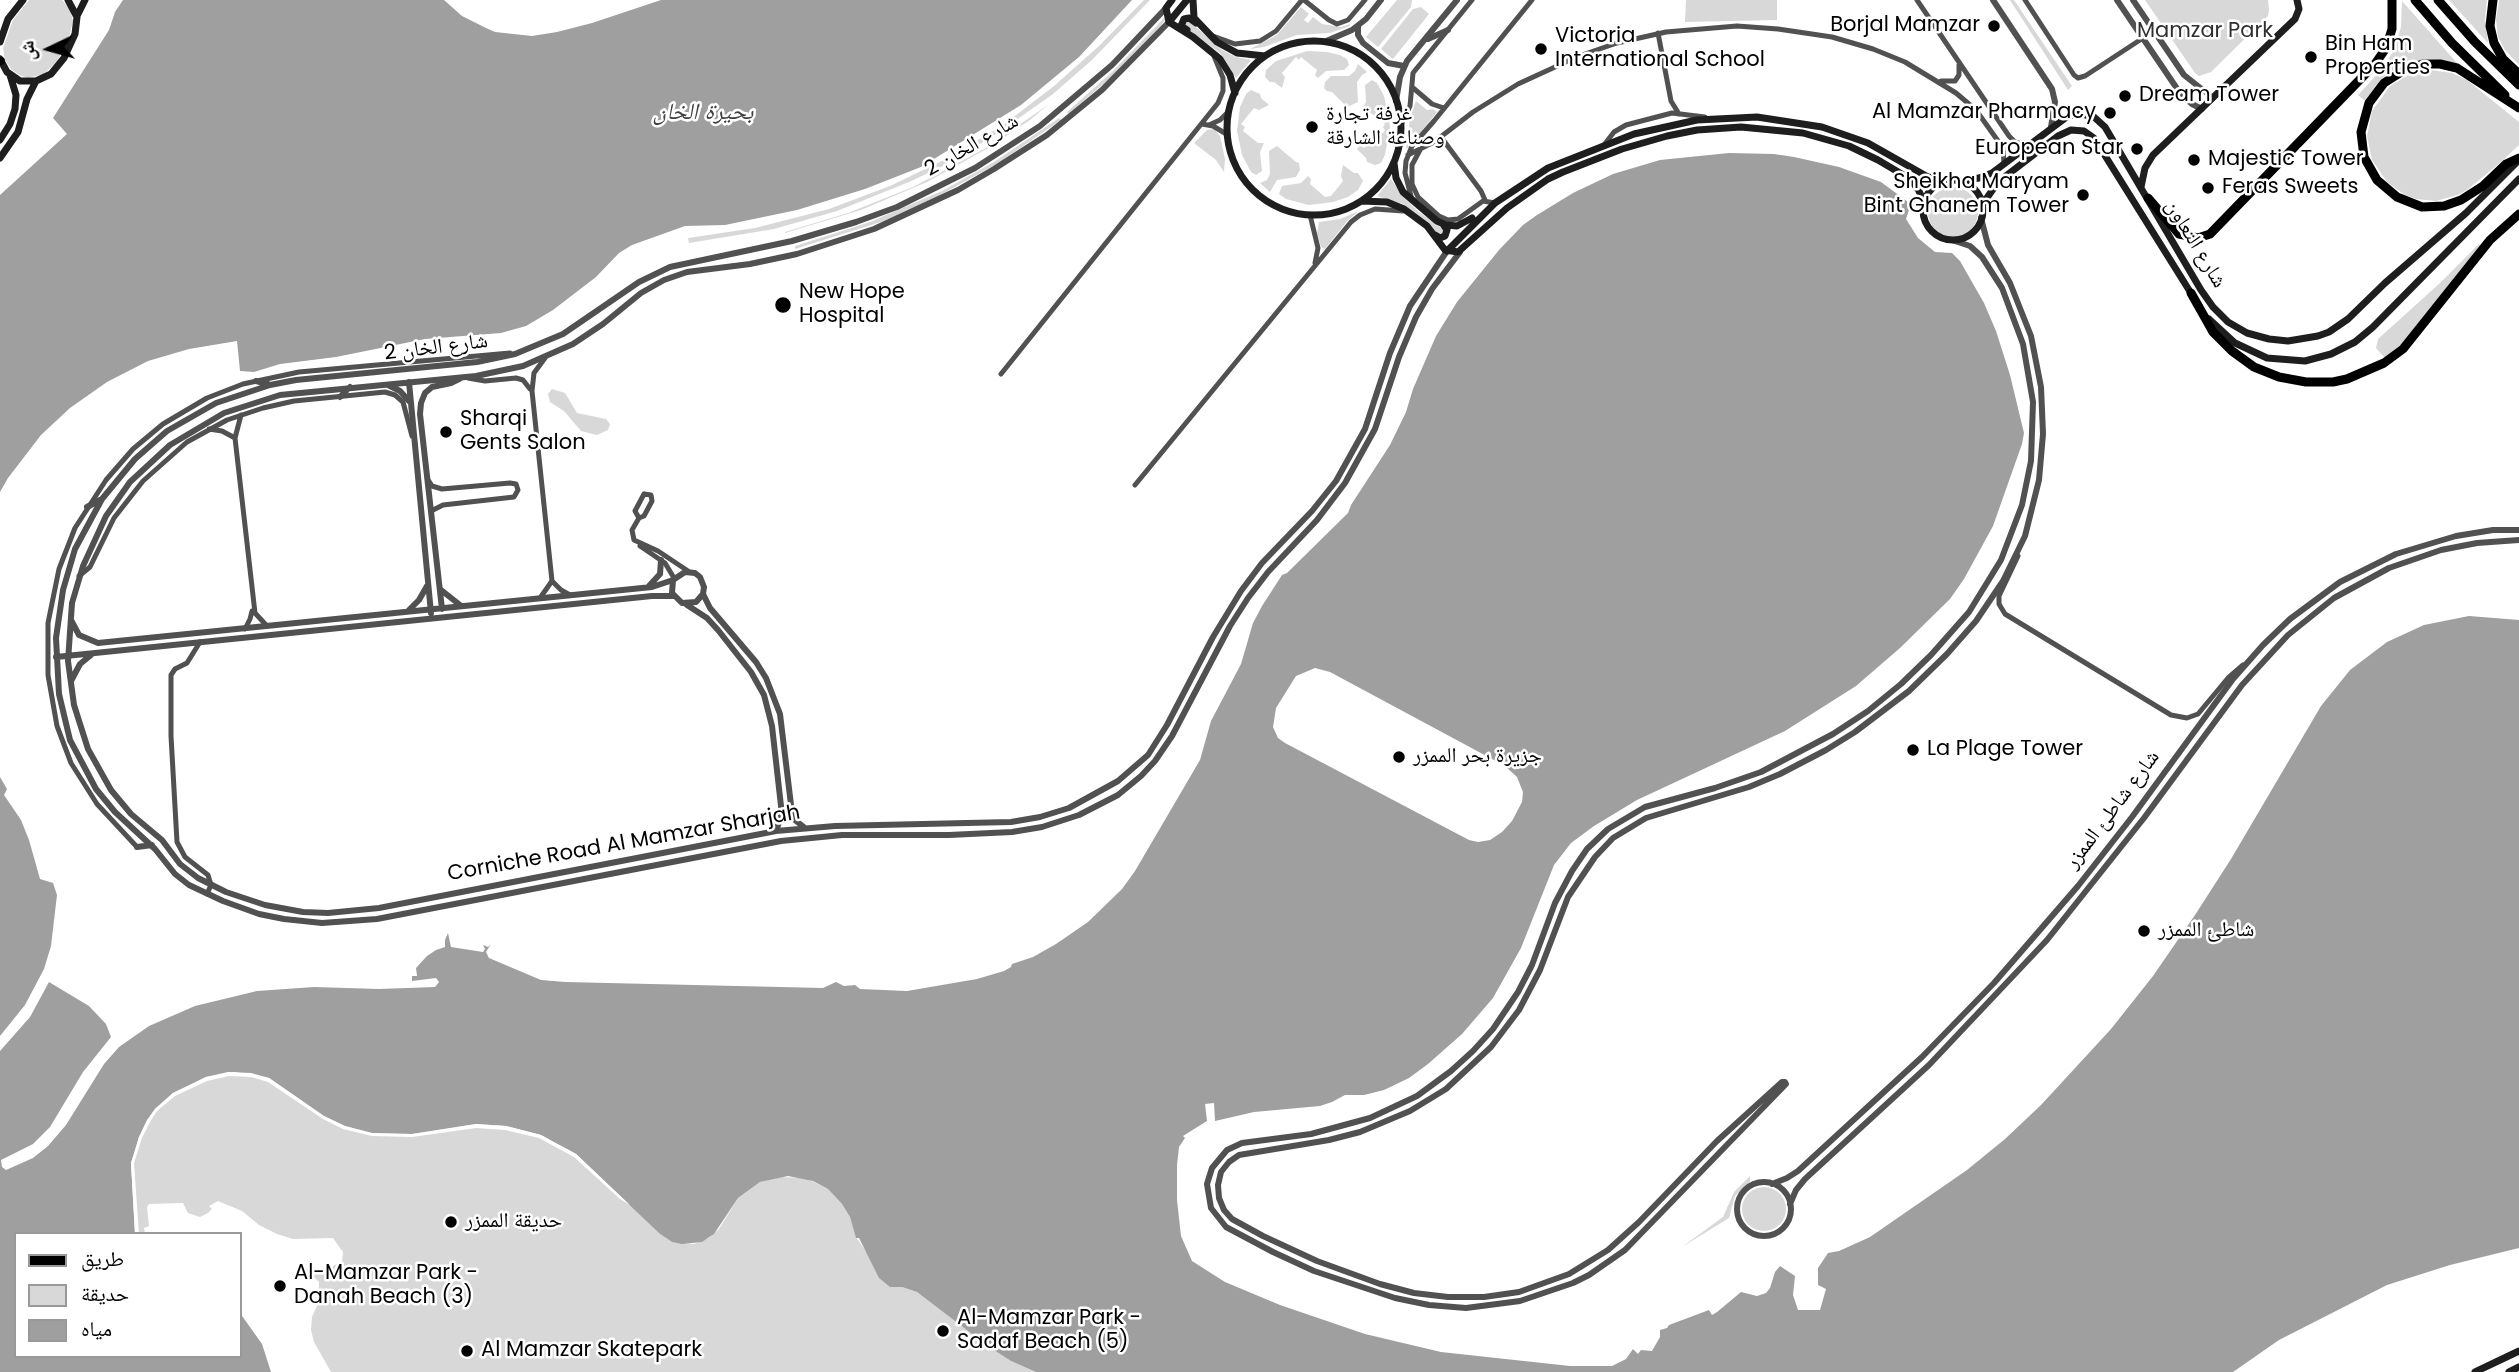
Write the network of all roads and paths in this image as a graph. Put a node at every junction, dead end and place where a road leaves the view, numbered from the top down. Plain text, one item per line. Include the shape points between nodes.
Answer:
1 (23, 0) edge
2 (68, 0) edge
3 (85, 0) edge
4 (1172, 0) edge
5 (1190, 0) edge
6 (1303, 0) edge
7 (1310, 0) edge
8 (1365, 0) edge
9 (1375, 0) edge
10 (1381, 0) edge
11 (1457, 0) edge
12 (1472, 0) edge
13 (1917, 0) edge
14 (1993, 0) edge
15 (2025, 0) edge
16 (2117, 0) edge
17 (2133, 0) edge
18 (2297, 0) edge
19 (2392, 0) edge
20 (2415, 0) edge
21 (2438, 0) edge
22 (2493, 0) edge
23 (1529, 1) edge
24 (1313, 7) junction
25 (1166, 8) junction
26 (1372, 11) junction
27 (77, 17) junction
28 (1170, 22) junction
29 (1200, 26) junction
30 (1358, 26) junction
31 (1448, 30) junction
32 (1658, 33) junction
33 (1208, 34) junction
34 (1193, 37) junction
35 (2143, 38) junction
36 (1423, 41) junction
37 (0, 42) edge
38 (1324, 42) junction
39 (1211, 50) junction
40 (1265, 56) junction
41 (1958, 59) junction
42 (0, 60) edge
43 (1404, 66) junction
44 (2519, 74) edge
45 (10, 75) junction
46 (1932, 78) junction
47 (1969, 78) junction
48 (1957, 79) junction
49 (36, 81) junction
50 (2519, 85) edge
51 (1411, 86) junction
52 (1235, 93) junction
53 (1956, 93) junction
54 (2213, 98) junction
55 (1396, 101) junction
56 (1671, 101) junction
57 (1444, 108) junction
58 (2519, 108) edge
59 (2202, 109) junction
60 (1229, 111) junction
61 (1666, 114) junction
62 (1679, 114) junction
63 (1712, 118) junction
64 (2062, 120) junction
65 (1205, 125) junction
66 (1401, 125) junction
67 (2051, 127) junction
68 (1439, 130) junction
69 (2068, 131) junction
70 (1228, 135) junction
71 (0, 140) edge
72 (1604, 145) junction
73 (2028, 146) junction
74 (1422, 148) junction
75 (1408, 155) junction
76 (0, 158) edge
77 (2519, 159) edge
78 (1394, 162) junction
79 (2003, 164) junction
80 (2519, 179) edge
81 (1946, 181) junction
82 (1962, 181) junction
83 (2141, 188) junction
84 (2148, 198) junction
85 (1485, 200) junction
86 (1362, 201) junction
87 (1924, 202) junction
88 (1415, 203) junction
89 (1495, 203) junction
90 (1982, 205) junction
91 (1487, 210) junction
92 (1410, 212) junction
93 (2519, 214) edge
94 (1310, 215) junction
95 (1982, 218) junction
96 (1494, 219) junction
97 (1443, 224) junction
98 (1434, 234) junction
99 (1952, 240) junction
100 (1447, 251) junction
101 (1460, 252) junction
102 (696, 260) junction
103 (679, 264) junction
104 (698, 271) junction
105 (681, 274) junction
106 (1308, 275) junction
107 (2191, 293) junction
108 (515, 354) junction
109 (545, 358) junction
110 (1001, 374) dead end
111 (463, 377) junction
112 (256, 381) junction
113 (409, 382) junction
114 (270, 384) junction
115 (386, 384) junction
116 (350, 387) junction
117 (532, 391) junction
118 (340, 397) junction
119 (270, 398) junction
120 (411, 406) junction
121 (264, 408) junction
122 (241, 415) junction
123 (208, 429) junction
124 (235, 438) junction
125 (415, 443) junction
126 (138, 445) junction
127 (135, 459) junction
128 (428, 480) junction
129 (1135, 485) dead end
130 (474, 486) junction
131 (102, 499) junction
132 (476, 502) junction
133 (87, 507) junction
134 (431, 511) junction
135 (637, 516) dead end
136 (633, 525) junction
137 (2519, 530) edge
138 (2519, 540) edge
139 (2019, 552) junction
140 (661, 560) junction
141 (688, 571) junction
142 (79, 576) junction
143 (674, 579) junction
144 (552, 580) junction
145 (428, 584) junction
146 (647, 587) junction
147 (440, 588) junction
148 (703, 594) junction
149 (570, 595) junction
150 (674, 596) junction
151 (253, 597) junction
152 (539, 598) junction
153 (685, 604) junction
154 (461, 606) junction
155 (442, 608) junction
156 (430, 609) junction
157 (408, 611) junction
158 (70, 616) junction
159 (443, 618) junction
160 (431, 619) junction
161 (267, 626) junction
162 (245, 629) junction
163 (200, 642) junction
164 (180, 644) junction
165 (68, 647) junction
166 (55, 648) junction
167 (1207, 650) junction
168 (95, 653) junction
169 (1215, 655) junction
170 (68, 656) junction
171 (190, 656) junction
172 (56, 657) junction
173 (2246, 664) junction
174 (70, 683) junction
175 (993, 823) junction
176 (805, 828) junction
177 (776, 831) junction
178 (993, 833) junction
179 (152, 845) junction
180 (137, 847) joint
181 (211, 885) junction
182 (207, 894) junction
183 (1427, 1088) junction
184 (1433, 1097) junction
185 (1358, 1123) junction
186 (1360, 1132) junction
187 (1717, 1141) junction
188 (1725, 1148) junction
189 (1772, 1184) junction
190 (1790, 1204) junction
191 (2519, 1351) edge
192 (2519, 1367) edge
193 (2476, 1372) edge
194 (2509, 1372) edge

1 - 37 main road via 8,19
2 - 27 main road
3 - 27 main road
4 - 25 main road, شارع الخان 2
5 - 28 main road, شارع الخان 2
5 - 29 main road
6 - 24 street
6 - 33 street via 1276,31 1259,41 1235,44
7 - 24 street
8 - 24 street via 1340,24
9 - 26 street
10 - 26 street
11 - 36 street
12 - 31 street
13 - 41 street
14 - 67 street via 2053,89
15 - 35 street via 2078,78
16 - 35 street
17 - 54 street via 2184,75
18 - 54 main road via 2295,19
19 - 84 highway via 2389,40 2375,64 2210,234 2191,239 2179,234
20 - 58 highway
21 - 50 highway
22 - 44 highway via 2494,43
23 - 57 street
25 - 28 main road
25 - 102 street, شارع الخان 2 via 1069,104 965,173 897,207 845,226 771,247
26 - 30 street
27 - 49 main road via 64,58 51,74
28 - 34 main road
28 - 104 street, شارع الخان 2 via 1118,76 1065,121 958,190 829,244
29 - 33 main road
29 - 34 main road via 1189,18 1182,21
30 - 38 street
30 - 43 street via 1363,43 1388,63
31 - 36 street
31 - 51 street via 1415,70
32 - 46 street via 1737,26 1810,33 1884,53
32 - 56 street
32 - 68 street via 1588,52 1541,72
33 - 40 main road via 1232,51
34 - 39 main road
35 - 59 street via 2180,93
36 - 43 street
38 - 40 main road via 1294,43
38 - 55 main road via 1350,49 1369,61 1388,82
39 - 52 main road via 1228,69
39 - 65 street via 1222,74 1223,91
40 - 52 main road
41 - 47 street
41 - 48 street
42 - 45 main road
43 - 55 street
45 - 49 main road via 24,82
45 - 71 main road via 16,103
46 - 48 street
46 - 53 street
47 - 48 street
47 - 73 street via 2012,139
48 - 53 street
49 - 76 main road via 15,138
51 - 57 street
51 - 66 street via 1410,106
52 - 60 main road
53 - 79 street via 1996,135 2005,152
54 - 59 main road
55 - 66 main road
56 - 61 street
56 - 62 street
57 - 68 street
58 - 77 highway via 2457,68 2414,66 2391,77 2374,96 2364,114 2361,140 2368,166 2383,187 2422,207 2461,200
59 - 83 main road via 2150,159
60 - 65 street
60 - 70 main road
61 - 62 street
61 - 72 street via 1622,127
62 - 63 street
63 - 72 main road, Corniche Road Al Mamzar Sharjah via 1665,125
63 - 81 main road, Corniche Road Al Mamzar Sharjah via 1757,117 1822,127 1881,149 1928,177
64 - 67 main road
64 - 69 main road
64 - 83 main road, شارع التعاون via 2078,113 2098,120
65 - 70 street
65 - 110 street
66 - 78 main road
67 - 73 main road
68 - 74 street
68 - 75 street via 1415,142
68 - 85 street
69 - 90 main road via 2003,178
69 - 107 main road, شارع التعاون via 2080,130 2094,138
70 - 94 main road via 1237,168 1252,189 1280,208
72 - 89 main road, Corniche Road Al Mamzar Sharjah via 1548,167
73 - 79 main road
74 - 75 street
74 - 85 street via 1412,165 1412,184 1436,214 1458,219
75 - 88 street via 1405,180
77 - 84 main road, شارع التعاون via 2348,319 2329,332 2298,340 2258,337 2221,316
78 - 86 main road via 1381,184
78 - 88 main road via 1398,183
79 - 82 main road via 1983,177
80 - 107 main road, شارع التعاون via 2374,327 2331,354 2290,361 2247,350 2217,328
81 - 82 main road
81 - 87 main road via 1930,190
82 - 90 main road via 1976,192
83 - 84 main road, شارع التعاون
85 - 89 street
86 - 92 main road via 1387,202
86 - 94 main road via 1340,211
87 - 96 main road, Corniche Road Al Mamzar Sharjah via 1910,179 1849,146 1788,130 1726,127 1667,135 1580,165 1548,179
87 - 99 main road via 1923,216 1929,228
88 - 97 main road
89 - 91 main road, Corniche Road Al Mamzar Sharjah
90 - 95 main road
91 - 96 main road
91 - 97 main road via 1460,225
91 - 100 main road, Corniche Road Al Mamzar Sharjah
92 - 98 main road
92 - 106 street via 1381,208 1360,215
93 - 107 highway via 2490,240 2403,349 2347,379 2293,380 2254,367 2213,332
94 - 106 street via 1318,251
95 - 99 main road via 1969,235
95 - 139 street via 1988,245 2028,324 2041,387 2040,470
96 - 101 main road, Corniche Road Al Mamzar Sharjah
97 - 98 main road via 1445,236
98 - 100 main road
99 - 183 street via 1970,246 1982,257 2002,288 2023,344 2031,387 2033,432 2026,491 2014,533 1986,588 1922,665 1880,702 1833,734 1761,772 1646,807 1608,829 1587,849 1566,881 1511,1004 1473,1051
100 - 101 main road
100 - 167 street, Corniche Road Al Mamzar Sharjah via 1403,321 1368,422 1344,469 1254,572
101 - 169 street, Corniche Road Al Mamzar Sharjah via 1413,323 1378,422 1354,470 1327,508 1258,585
102 - 103 street, شارع الخان 2
102 - 104 street
103 - 105 street
103 - 108 street, شارع الخان 2 via 646,278 563,334
104 - 105 street, شارع الخان 2
105 - 109 street, شارع الخان 2 via 649,288 582,338
106 - 129 street
108 - 112 street via 310,371
108 - 114 street, شارع الخان 2
109 - 111 street, شارع الخان 2
109 - 117 street via 534,373
111 - 113 street, شارع الخان 2
111 - 117 street via 485,381 519,378
111 - 128 street via 432,387 422,398
112 - 114 street
112 - 126 street via 195,404
113 - 115 street, شارع الخان 2
113 - 120 street
114 - 127 street, شارع الخان 2 via 191,415
115 - 116 street, شارع الخان 2
115 - 120 street via 402,393
116 - 118 street
116 - 119 street, شارع الخان 2
117 - 144 street
118 - 121 street
118 - 125 street via 395,395 404,405
119 - 121 street
119 - 142 street, شارع الخان 2 via 201,425 149,462 106,516
120 - 125 street
121 - 122 street
122 - 123 street
122 - 124 street
123 - 124 street
123 - 142 street via 168,456 143,481 114,518 90,567
124 - 151 street
125 - 145 street
126 - 127 street
126 - 133 street
127 - 131 street, شارع الخان 2
128 - 130 street via 442,489
128 - 134 street
130 - 132 street
130 - 132 street via 510,482 518,490 514,497
131 - 133 street
131 - 166 street, شارع الخان 2 via 68,569
132 - 134 street via 443,505
133 - 180 street via 63,556 53,592 47,638 51,700 77,774 104,814
134 - 147 street
135 - 136 street
136 - 140 street via 628,533 631,541
136 - 141 street via 636,541
137 - 173 street, شارع شاطئ الممزر via 2447,538 2373,564 2309,603
138 - 190 street, شارع شاطئ الممزر via 2459,546 2396,565 2344,592 2288,635 2242,685 2047,940 1929,1065 1805,1179
139 - 173 street via 1999,596 2005,614 2171,715 2188,718 2197,714
139 - 184 street via 1985,608 1948,654 1855,732 1772,778 1646,818 1613,838 1568,897 1540,970 1514,1017 1475,1064
140 - 143 street
140 - 146 street via 658,577
141 - 143 street
141 - 148 street via 700,577
142 - 158 street, شارع الخان 2
143 - 146 street
143 - 150 street
144 - 149 street
144 - 152 street
145 - 156 street
145 - 157 street
146 - 149 street
147 - 154 street
147 - 155 street
148 - 153 street via 696,602
148 - 176 street via 771,686 782,723 791,809
149 - 152 street
150 - 153 street
150 - 159 street
151 - 161 street via 256,616
151 - 162 street
152 - 154 street
153 - 177 street via 718,630 764,695 781,806
154 - 155 street
155 - 156 street
155 - 159 street
156 - 157 street
156 - 160 street
157 - 161 street
158 - 162 street via 79,635 98,643
158 - 165 street, شارع الخان 2
159 - 160 street
160 - 163 street
161 - 162 street
163 - 164 street
163 - 171 street
164 - 168 street
164 - 171 street
165 - 166 street
165 - 170 street, شارع الخان 2
166 - 172 street, شارع الخان 2
167 - 169 street
167 - 175 street, Corniche Road Al Mamzar Sharjah via 1159,739 1126,776 1062,810
168 - 170 street
168 - 174 street via 80,664
169 - 178 street, Corniche Road Al Mamzar Sharjah via 1167,744 1134,782 1099,806 1069,819
170 - 172 street
170 - 174 street, شارع الخان 2
171 - 181 street via 171,678 175,832 182,854 206,872
172 - 179 street, شارع الخان 2 via 63,717 80,764 108,805
173 - 189 street, شارع شاطئ الممزر via 2078,886 1994,983 1922,1057 1798,1171
174 - 181 street, شارع الخان 2 via 84,738 111,790 162,840 184,869
175 - 176 street, Corniche Road Al Mamzar Sharjah
175 - 178 street
176 - 177 street, Corniche Road Al Mamzar Sharjah
177 - 181 street, Corniche Road Al Mamzar Sharjah via 354,912 278,908
178 - 182 street, Corniche Road Al Mamzar Sharjah via 842,835 781,841 350,922 272,917
179 - 180 street
179 - 182 street, شارع الخان 2 via 179,878
181 - 182 street
183 - 184 street
183 - 185 street
184 - 186 street
185 - 186 street
185 - 188 street via 1242,1143 1227,1150 1209,1176 1211,1208 1233,1231 1314,1271 1378,1293 1447,1307 1520,1301 1589,1275 1641,1235
186 - 187 street via 1234,1158 1219,1179 1221,1204 1232,1219 1331,1267 1405,1291 1466,1298 1536,1287 1591,1262 1629,1232
187 - 188 street via 1723,1141
187 - 188 street via 1785,1082
189 - 190 street via 1784,1191
189 - 190 street via 1756,1183 1738,1199 1737,1213 1744,1228 1764,1237 1779,1232 1789,1220
191 - 193 main road
192 - 194 main road

